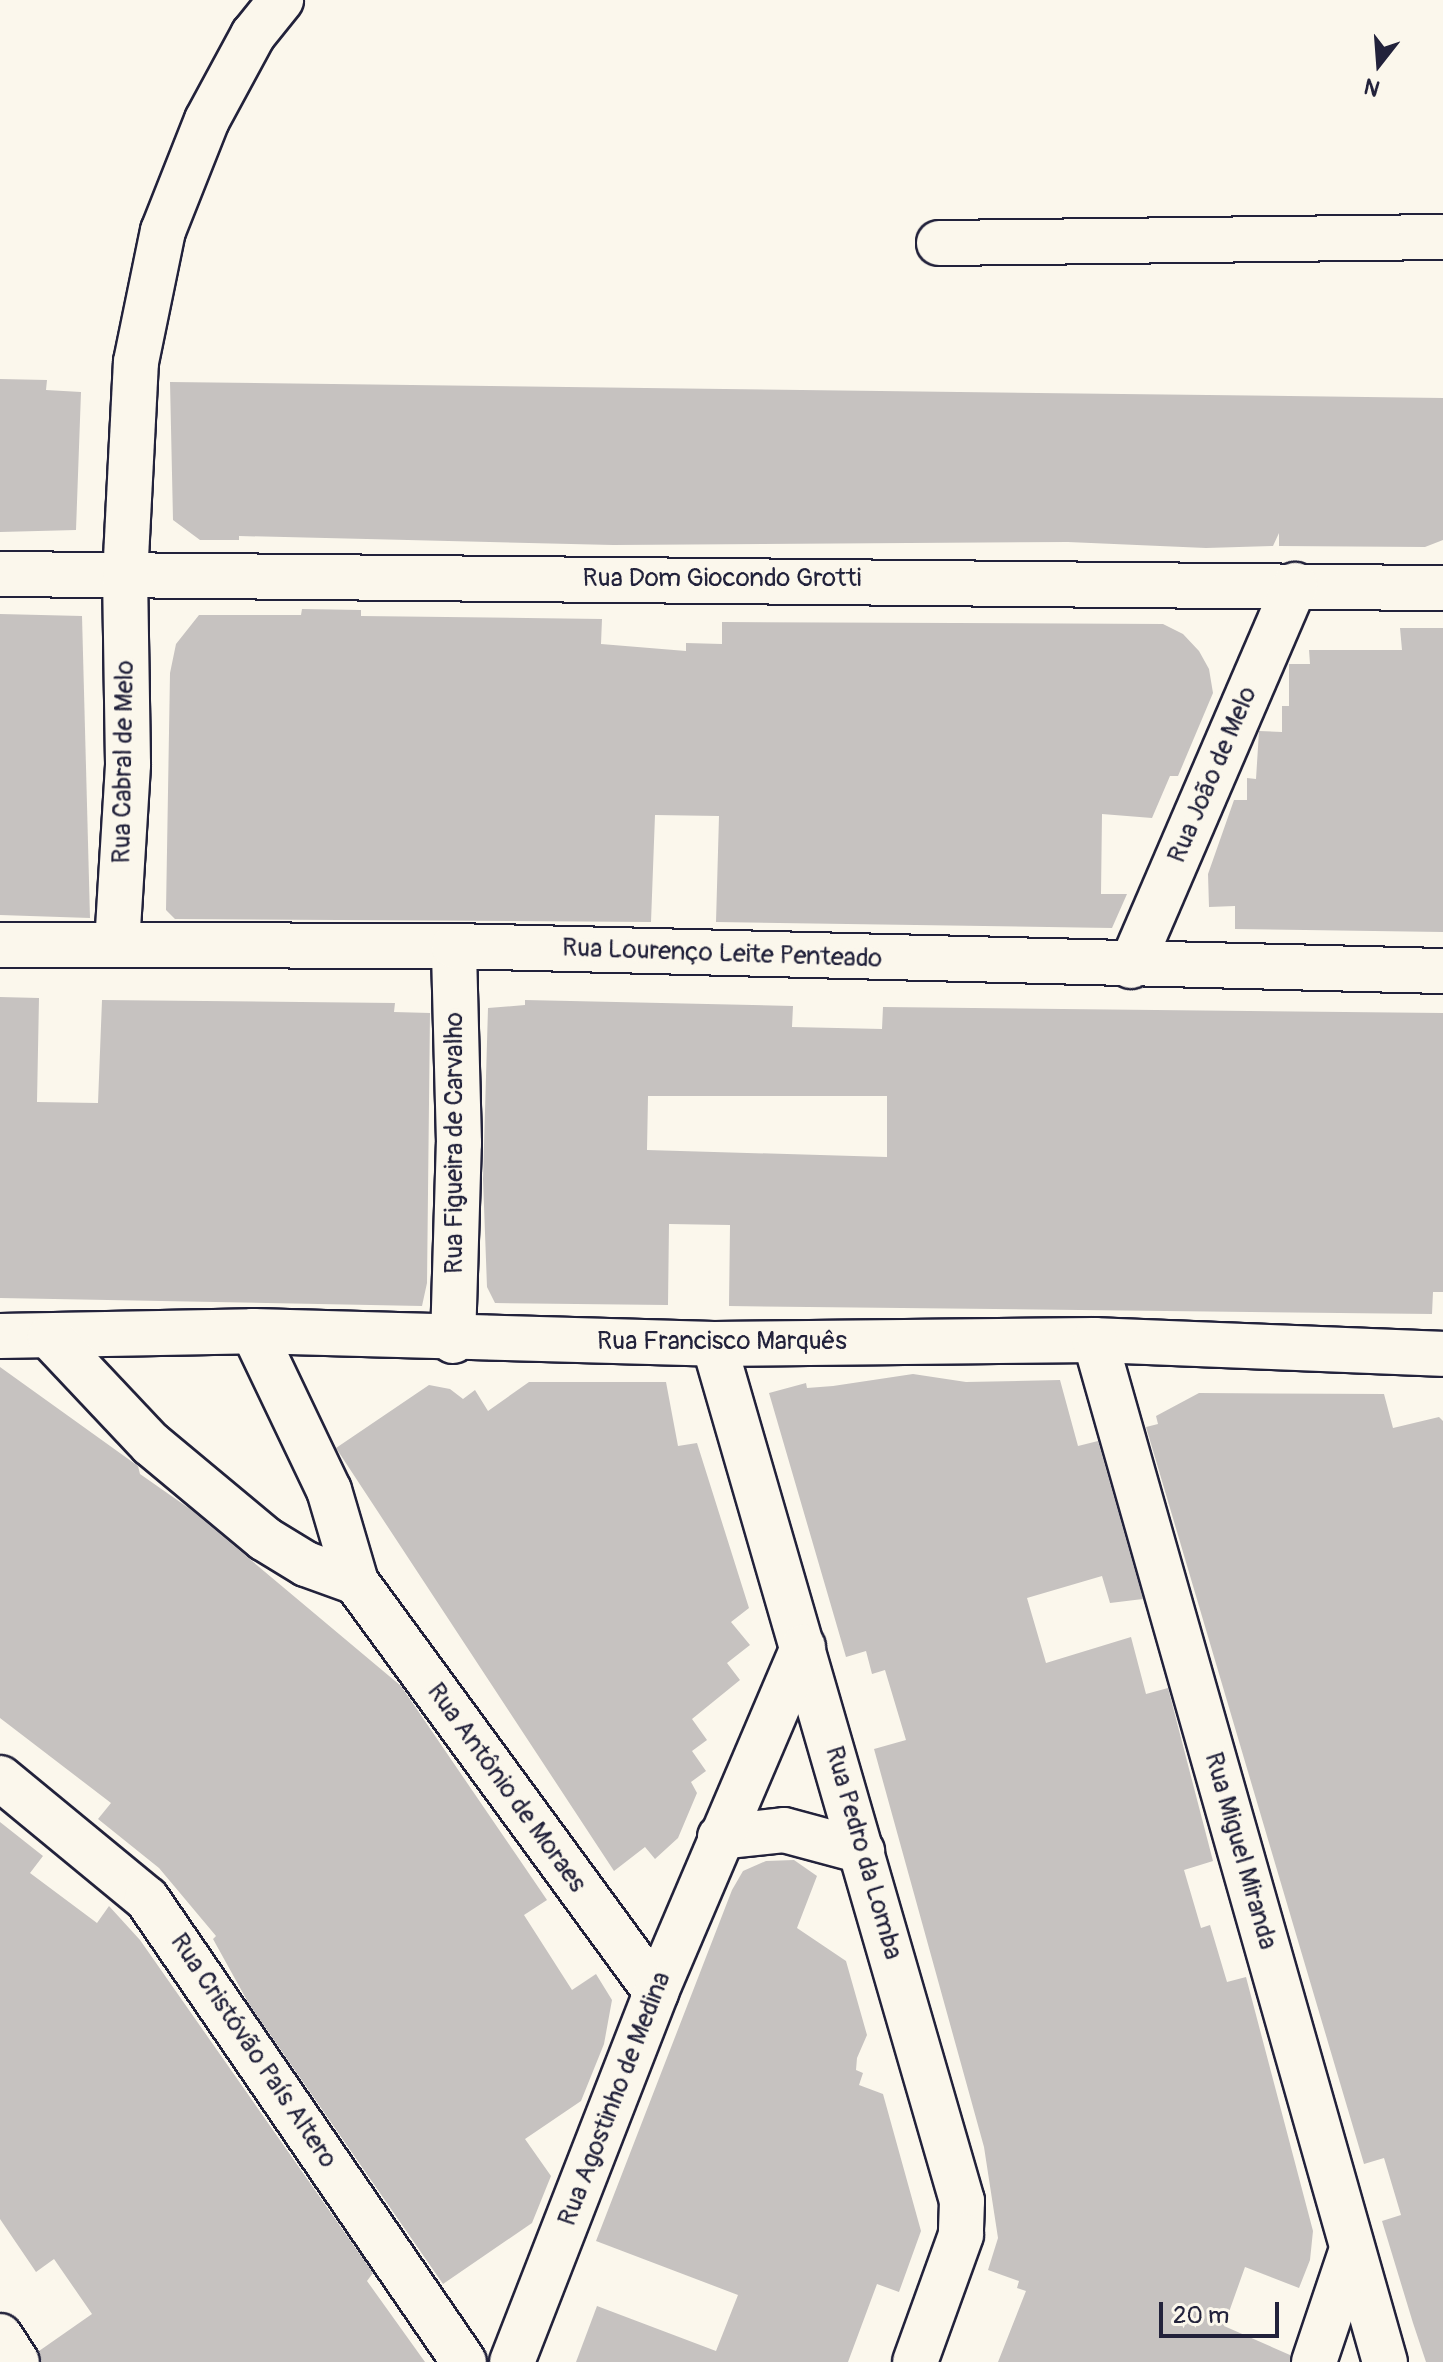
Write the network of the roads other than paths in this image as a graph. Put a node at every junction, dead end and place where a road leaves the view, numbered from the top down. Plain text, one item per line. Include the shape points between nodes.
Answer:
1 (281, 0) edge
2 (1443, 237) edge
3 (939, 243) dead end
4 (0, 574) edge
5 (125, 578) junction
6 (1295, 585) junction
7 (1443, 588) edge
8 (0, 945) edge
9 (117, 945) junction
10 (454, 946) junction
11 (1131, 966) junction
12 (1443, 971) edge
13 (253, 1331) junction
14 (0, 1336) edge
15 (50, 1337) junction
16 (1095, 1340) junction
17 (453, 1341) junction
18 (714, 1344) junction
19 (1443, 1354) edge
20 (356, 1582) junction
21 (803, 1647) junction
22 (0, 1778) edge
23 (720, 1837) junction
24 (862, 1851) junction
25 (656, 1992) junction
26 (1352, 2249) junction
27 (0, 2336) edge
28 (17, 2362) edge
29 (464, 2362) edge
30 (512, 2362) edge
31 (915, 2362) edge
32 (1314, 2362) edge
33 (1385, 2362) edge

1 - 5 street, Rua Cabral de Melo via 253,35 207,120 163,231 136,362
2 - 3 street
4 - 5 street, Rua Dom Giocondo Grotti
5 - 6 street, Rua Dom Giocondo Grotti
5 - 9 street, Rua Cabral de Melo via 128,764
6 - 7 street, Rua Dom Giocondo Grotti
6 - 11 street, Rua João de Melo
8 - 9 street, Rua Lourenço Leite Penteado
9 - 10 street, Rua Lourenço Leite Penteado
10 - 11 street, Rua Lourenço Leite Penteado
10 - 17 street, Rua Figueira de Carvalho via 459,1143
11 - 12 street, Rua Lourenço Leite Penteado
13 - 15 street, Rua Francisco Marquês
13 - 17 street, Rua Francisco Marquês
13 - 20 street, Rua Antônio de Moraes via 329,1490
14 - 15 street, Rua Francisco Marquês
15 - 20 street via 151,1444 265,1539 306,1564
16 - 18 street, Rua Francisco Marquês
16 - 19 street, Rua Francisco Marquês
16 - 26 street, Rua Miguel Miranda
17 - 18 street, Rua Francisco Marquês
18 - 21 street, Rua Pedro da Lomba
20 - 25 street, Rua Antônio de Moraes
21 - 23 street, Rua Agostinho de Medina
21 - 24 street, Rua Pedro da Lomba
22 - 29 street, Rua Cristóvão País Altero via 147,1899
23 - 24 street via 784,1830
23 - 25 street, Rua Agostinho de Medina
24 - 31 street, Rua Pedro da Lomba via 962,2201 961,2235
25 - 30 street, Rua Agostinho de Medina
26 - 32 street
26 - 33 street, Rua Miguel Miranda
27 - 28 street

